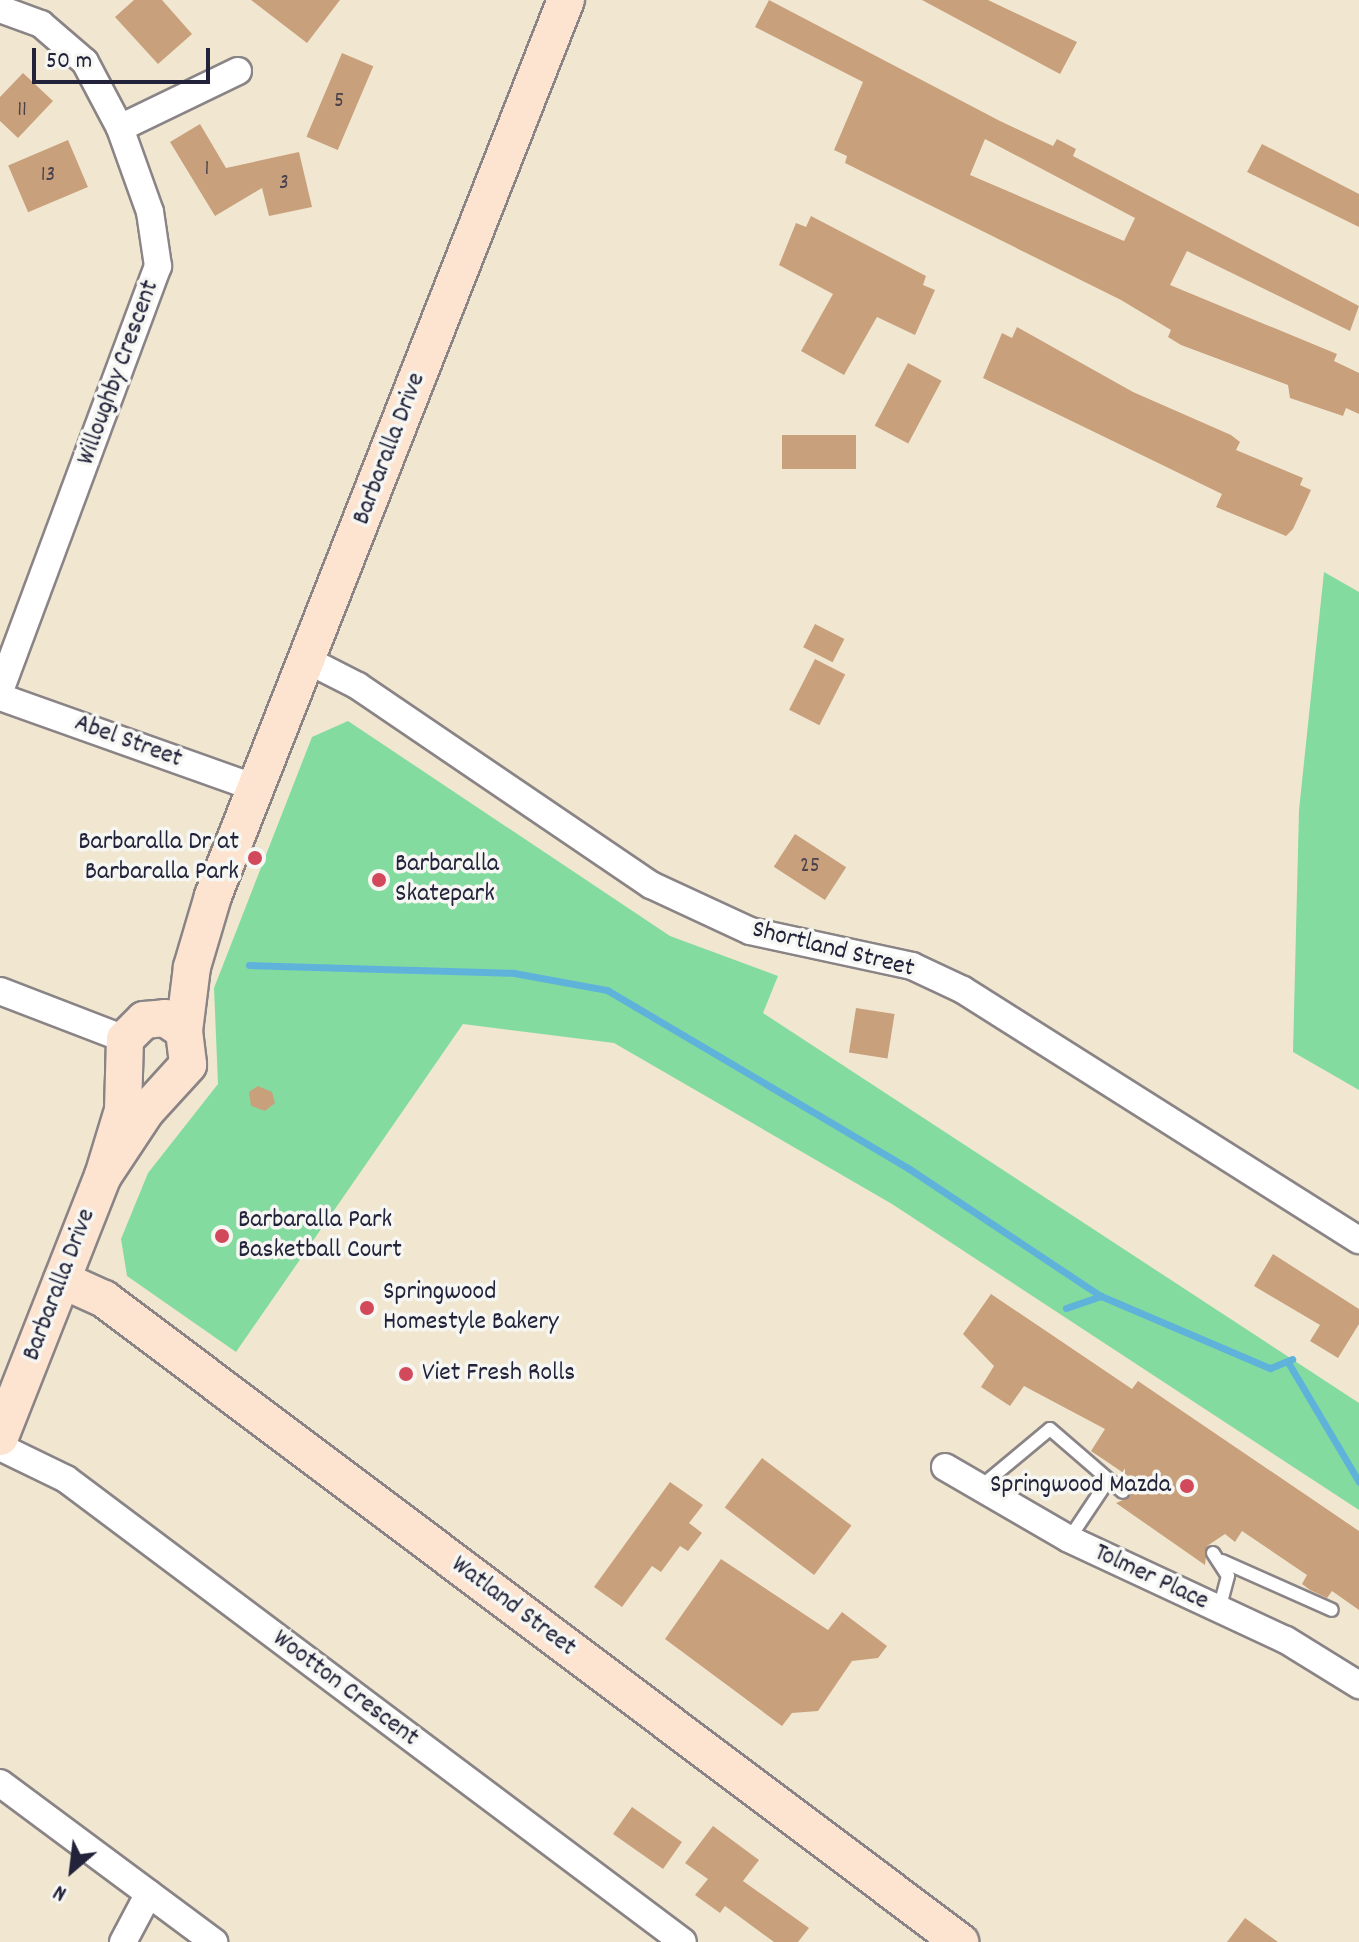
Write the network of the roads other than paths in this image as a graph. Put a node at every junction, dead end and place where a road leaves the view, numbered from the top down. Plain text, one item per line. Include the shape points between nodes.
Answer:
1 (566, 0) edge
2 (0, 9) edge
3 (238, 71) dead end
4 (120, 128) junction
5 (307, 660) junction
6 (0, 690) edge
7 (0, 697) edge
8 (256, 788) junction
9 (0, 991) edge
10 (169, 1024) junction
11 (125, 1053) junction
12 (172, 1082) junction
13 (103, 1176) junction
14 (1359, 1240) edge
15 (62, 1280) junction
16 (0, 1437) edge
17 (0, 1447) edge
18 (945, 1467) dead end
19 (1107, 1482) junction
20 (979, 1488) junction
21 (1123, 1492) dead end
22 (1069, 1539) junction
23 (1219, 1610) junction
24 (1332, 1610) dead end
25 (1359, 1685) edge
26 (0, 1783) edge
27 (149, 1893) junction
28 (123, 1942) edge
29 (214, 1942) edge
30 (683, 1942) edge
31 (960, 1942) edge

1 - 5 street, Barbaralla Drive
2 - 4 street, Willoughby Crescent via 41,24 85,62
3 - 4 street
4 - 6 street, Willoughby Crescent via 150,212 158,266
5 - 8 street, Barbaralla Drive
5 - 14 street, Shortland Street via 358,686 651,885 750,931 912,966 963,990
7 - 8 street, Abel Street
8 - 10 street, Barbaralla Drive
9 - 11 street
10 - 11 street
10 - 12 street, Barbaralla Drive via 188,1065
11 - 12 street via 151,1085
11 - 13 street, Barbaralla Drive via 123,1110
12 - 13 street, Barbaralla Drive
13 - 15 street, Barbaralla Drive
15 - 16 street, Barbaralla Drive
15 - 31 street, Watland Street via 104,1299
17 - 30 street, Wootton Crescent via 66,1479
18 - 20 street, Tolmer Place
19 - 20 lane via 1050,1429
19 - 21 lane
19 - 22 lane
20 - 22 street, Tolmer Place
22 - 23 street, Tolmer Place
23 - 24 lane via 1228,1576 1217,1557
23 - 25 street, Tolmer Place
26 - 27 street
27 - 28 street
27 - 29 street

